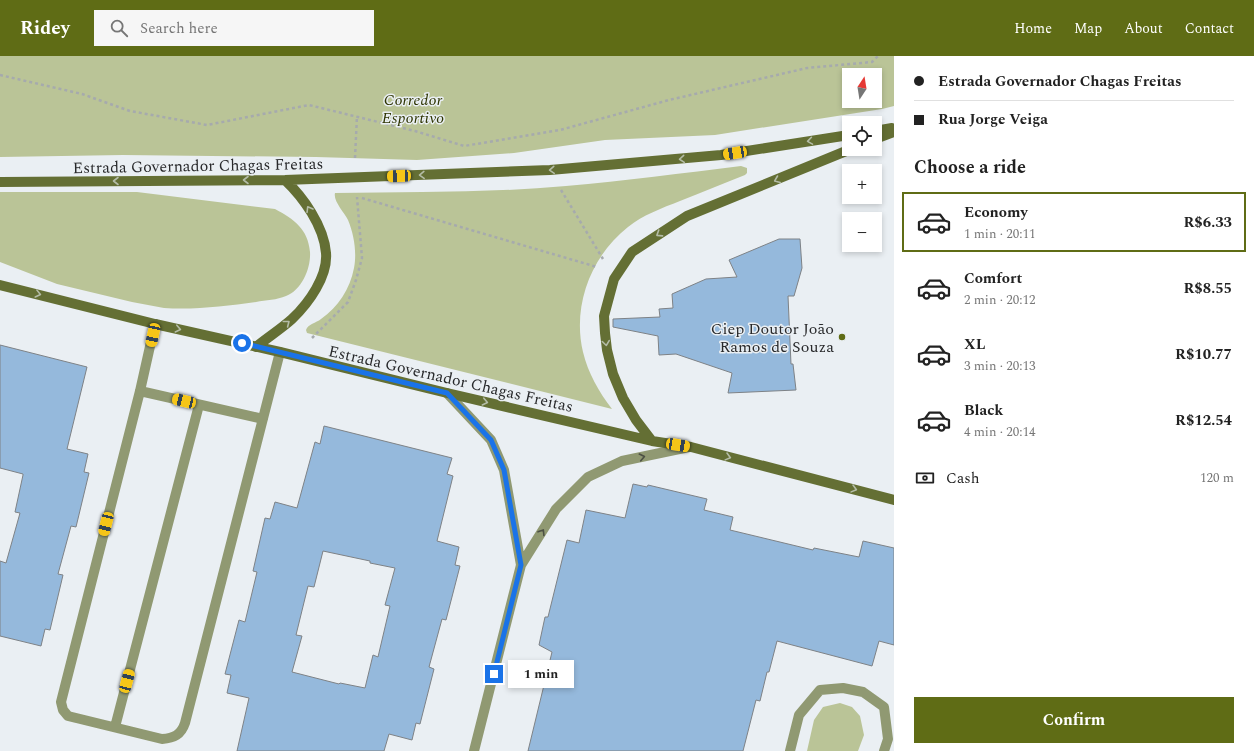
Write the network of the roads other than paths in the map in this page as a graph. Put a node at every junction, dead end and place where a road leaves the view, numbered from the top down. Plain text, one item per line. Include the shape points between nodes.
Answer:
1 (894, 128) edge
2 (882, 130) edge
3 (894, 132) edge
4 (842, 136) edge
5 (882, 136) edge
6 (842, 153) edge
7 (285, 180) junction
8 (0, 182) edge
9 (0, 285) edge
10 (155, 324) junction
11 (256, 347) junction
12 (280, 352) junction
13 (140, 391) junction
14 (447, 393) junction
15 (199, 405) junction
16 (263, 419) junction
17 (652, 441) junction
18 (691, 447) junction
19 (894, 500) edge
20 (521, 565) junction
21 (115, 727) junction
22 (474, 751) edge
23 (790, 751) edge
24 (884, 751) edge

1 - 2 main road
3 - 5 main road
4 -> 7 main road, Estrada Governador Chagas Freitas via 721,155 550,170
6 -> 17 main road via 687,216 632,252 612,275 604,316 607,350 623,398
7 -> 8 main road, Estrada Governador Chagas Freitas
11 -> 7 main road via 293,318 308,301 323,276 326,253 322,236 297,191
9 -> 10 main road, Estrada Governador Chagas Freitas
10 -> 11 main road, Estrada Governador Chagas Freitas
10 - 13 street
11 - 12 main road, Estrada Governador Chagas Freitas
12 - 14 main road, Estrada Governador Chagas Freitas
12 - 16 street
13 - 15 street
13 - 21 street via 61,702 68,716
14 -> 17 main road, Estrada Governador Chagas Freitas
14 - 20 street via 491,440 499,458 504,470
15 - 16 street
15 - 21 street
16 - 21 street via 182,731 173,738 162,739
17 - 18 main road, Estrada Governador Chagas Freitas
18 -> 19 main road, Estrada Governador Chagas Freitas
20 -> 18 street via 556,508 588,477 622,461
20 - 22 street
23 - 24 street via 799,715 820,690 843,688 863,692 884,708 888,739

